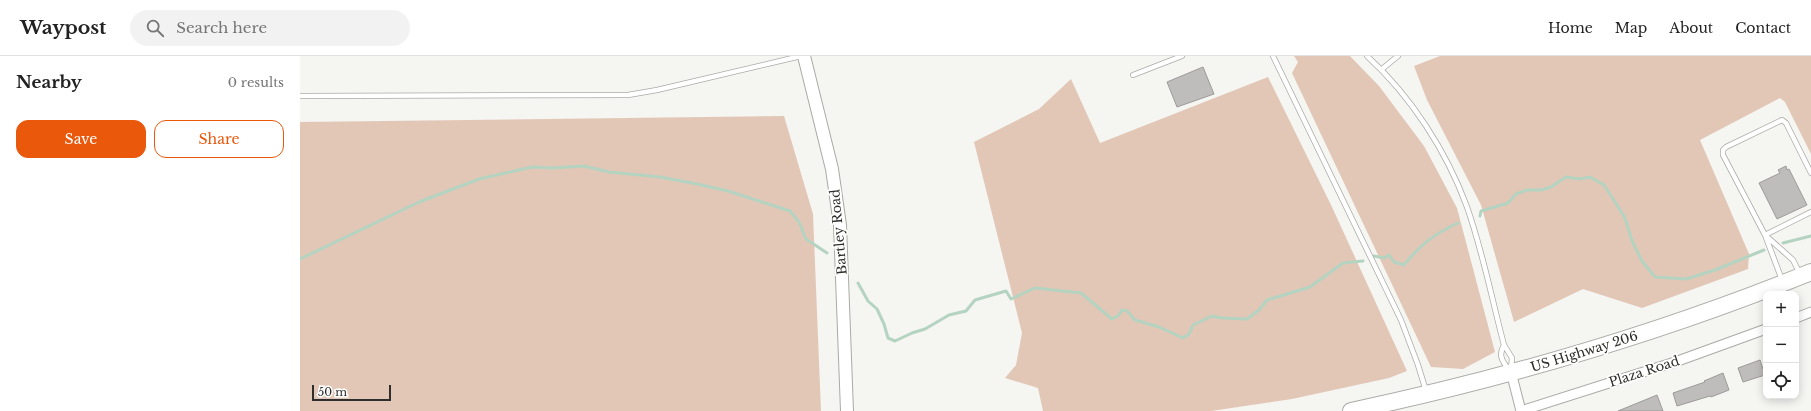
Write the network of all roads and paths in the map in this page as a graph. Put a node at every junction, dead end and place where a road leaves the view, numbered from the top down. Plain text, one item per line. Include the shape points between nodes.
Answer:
1 (801, 56) edge
2 (804, 56) edge
3 (1182, 56) edge
4 (1273, 56) edge
5 (1367, 56) edge
6 (1398, 56) edge
7 (1382, 69) junction
8 (1133, 75) dead end
9 (300, 92) edge
10 (302, 96) edge
11 (1811, 173) edge
12 (1811, 212) edge
13 (1765, 235) junction
14 (1806, 274) edge
15 (1783, 283) junction
16 (1811, 312) edge
17 (1799, 317) edge
18 (1763, 330) edge
19 (1504, 345) junction
20 (1511, 372) junction
21 (1427, 394) junction
22 (847, 411) edge
23 (1351, 411) edge
24 (1521, 411) edge

1 - 10 lane via 628,95
2 - 22 street, Bartley Road via 832,169 840,225
3 - 8 lane
4 - 21 lane via 1400,320
5 - 7 lane
6 - 7 lane
7 - 19 lane via 1437,145 1458,187 1473,227
9 - 10 lane
11 - 13 lane via 1786,123 1782,120 1724,148 1723,155
12 - 13 lane
13 - 14 lane
13 - 15 lane
14 - 15 highway, US Highway 206
15 - 20 highway, US Highway 206 via 1636,335
16 - 17 street
18 - 24 street, Plaza Road via 1668,364
19 - 20 lane via 1512,358
19 - 20 lane via 1500,351 1502,361
20 - 21 highway, US Highway 206
20 - 24 street
21 - 23 highway, US Highway 206

